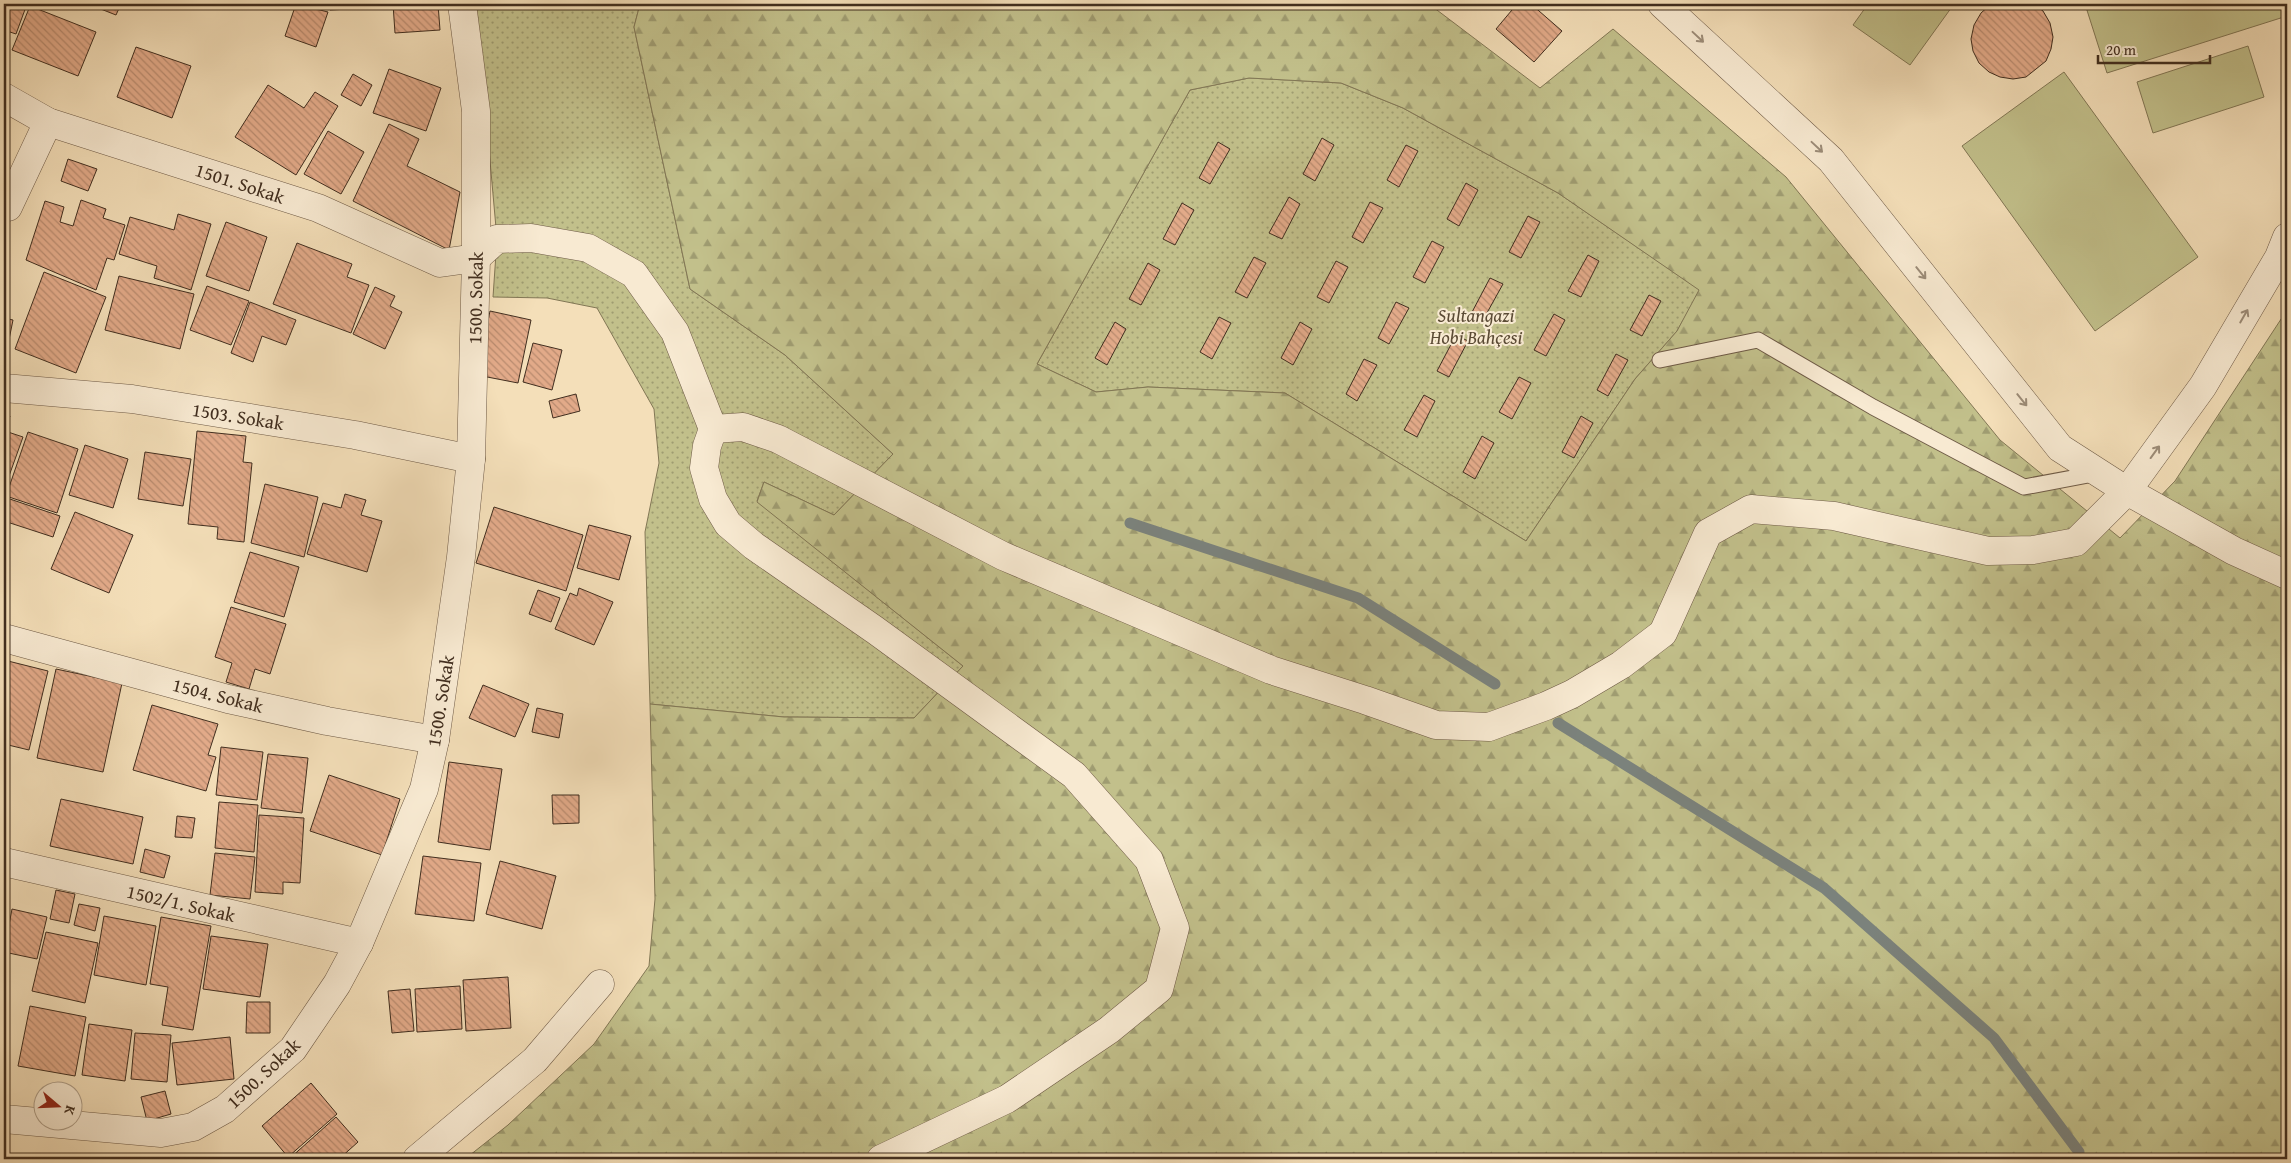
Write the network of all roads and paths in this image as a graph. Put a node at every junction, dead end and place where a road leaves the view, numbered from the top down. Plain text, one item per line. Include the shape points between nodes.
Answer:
1 (462, 4) edge
2 (1662, 4) edge
3 (4, 97) edge
4 (48, 122) junction
5 (4, 208) edge
6 (2287, 237) edge
7 (476, 258) junction
8 (1660, 360) dead end
9 (4, 388) edge
10 (713, 429) junction
11 (471, 459) junction
12 (2099, 474) junction
13 (2127, 491) junction
14 (2287, 575) edge
15 (4, 638) edge
16 (435, 740) junction
17 (4, 862) edge
18 (359, 943) junction
19 (600, 984) dead end
20 (4, 1119) edge
21 (417, 1159) edge
22 (881, 1159) edge

1 - 7 street, 1500. Sokak via 476,111
2 -> 12 street via 1831,160 2060,448
3 - 4 street, 1501. Sokak
4 - 5 street via 8,207
4 - 7 street, 1501. Sokak via 318,208 440,263
13 -> 6 street via 2202,386 2279,257
7 - 10 street via 497,239 531,238 588,248 634,274 675,332
7 - 11 street, 1500. Sokak
8 - 12 lane via 1758,340 1874,407 2024,487
9 - 11 street, 1503. Sokak via 132,399 355,435
10 - 13 street via 743,428 778,439 1003,556 1271,670 1436,725 1488,727 1546,706 1621,665 1662,633 1708,534 1751,510 1834,516 1988,551 2033,550 2076,542
10 - 22 street via 704,468 713,499 728,524 754,546 1074,775 1150,860 1175,928 1159,989 1109,1030 1007,1099
11 - 16 street, 1500. Sokak via 462,557
12 - 13 street
13 - 14 street via 2234,551
15 - 16 street, 1504. Sokak via 228,699
16 - 18 street, 1500. Sokak via 424,789
17 - 18 street, 1502/1. Sokak
18 - 20 street, 1500. Sokak via 337,984 293,1048 225,1109 193,1127 161,1133
19 - 21 street via 535,1060

